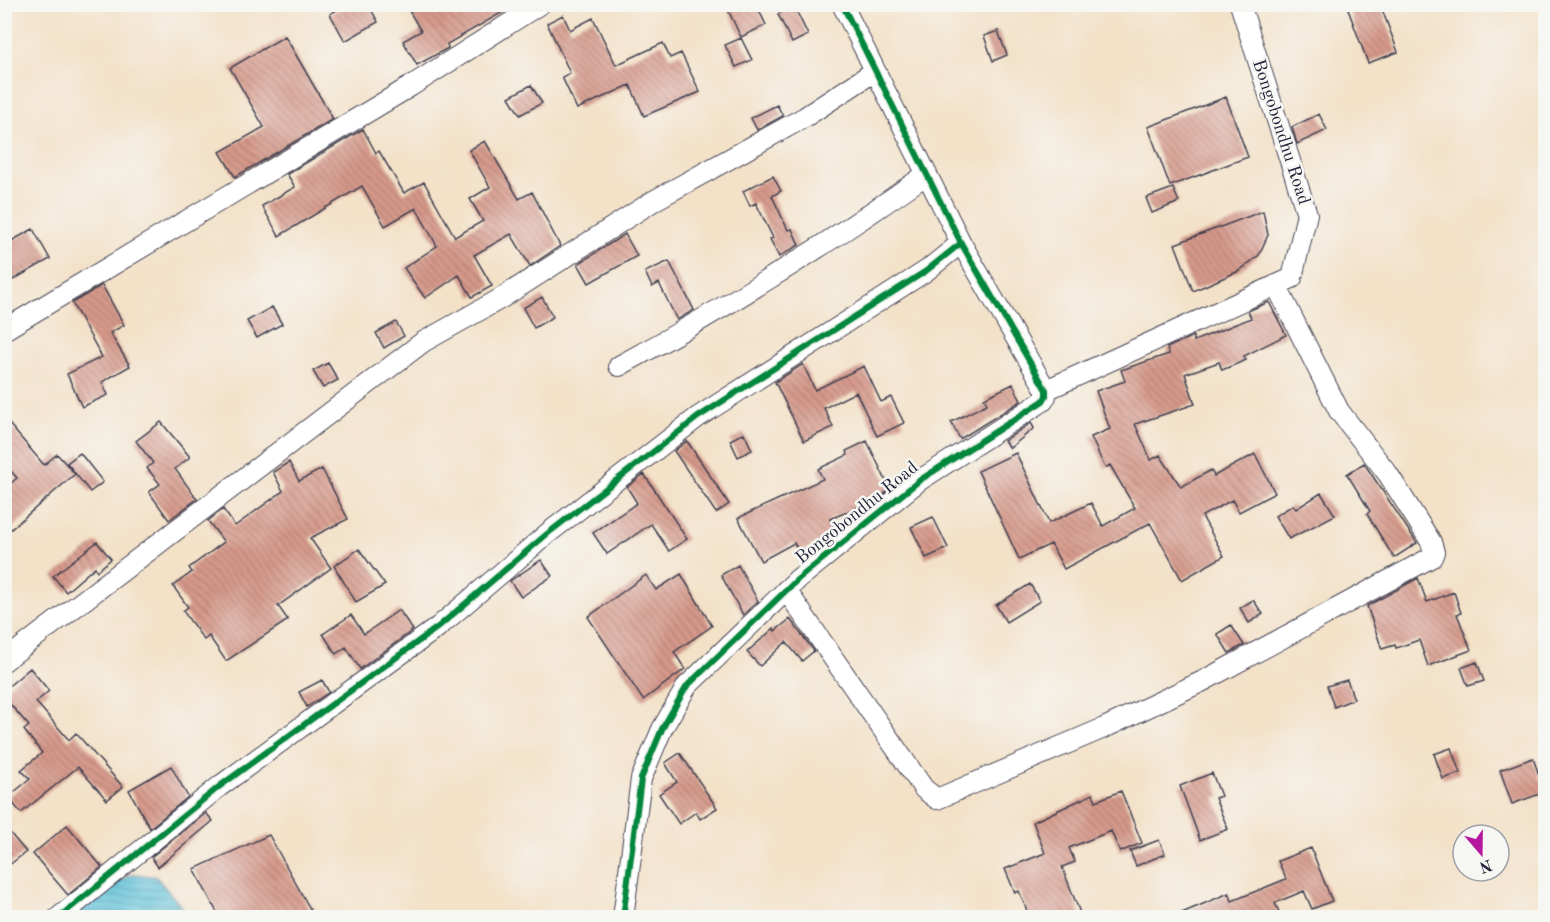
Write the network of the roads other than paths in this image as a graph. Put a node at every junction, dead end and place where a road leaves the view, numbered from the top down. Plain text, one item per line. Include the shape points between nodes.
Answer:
1 (540, 4) edge
2 (842, 4) edge
3 (1240, 4) edge
4 (875, 71) junction
5 (927, 174) junction
6 (961, 243) junction
7 (1276, 285) junction
8 (4, 330) edge
9 (619, 366) dead end
10 (1046, 390) junction
11 (786, 590) junction
12 (4, 661) edge
13 (58, 918) edge
14 (623, 918) edge

1 - 8 street via 411,86
2 - 4 street
3 - 7 street, Bongobondhu Road via 1307,214 1292,278
4 - 5 street
4 - 12 street via 805,117 655,200 500,299 423,342
5 - 6 street
5 - 9 street via 838,237 709,317
6 - 10 street
6 - 13 street via 926,271 698,417 547,534 438,627 220,786
7 - 10 street, Bongobondhu Road
7 - 11 street via 1340,411 1388,474 1431,542 1432,557 1203,681 937,799 924,789
10 - 11 street, Bongobondhu Road via 1043,401 920,480
11 - 14 street, Bongobondhu Road via 687,686 662,729 641,779

